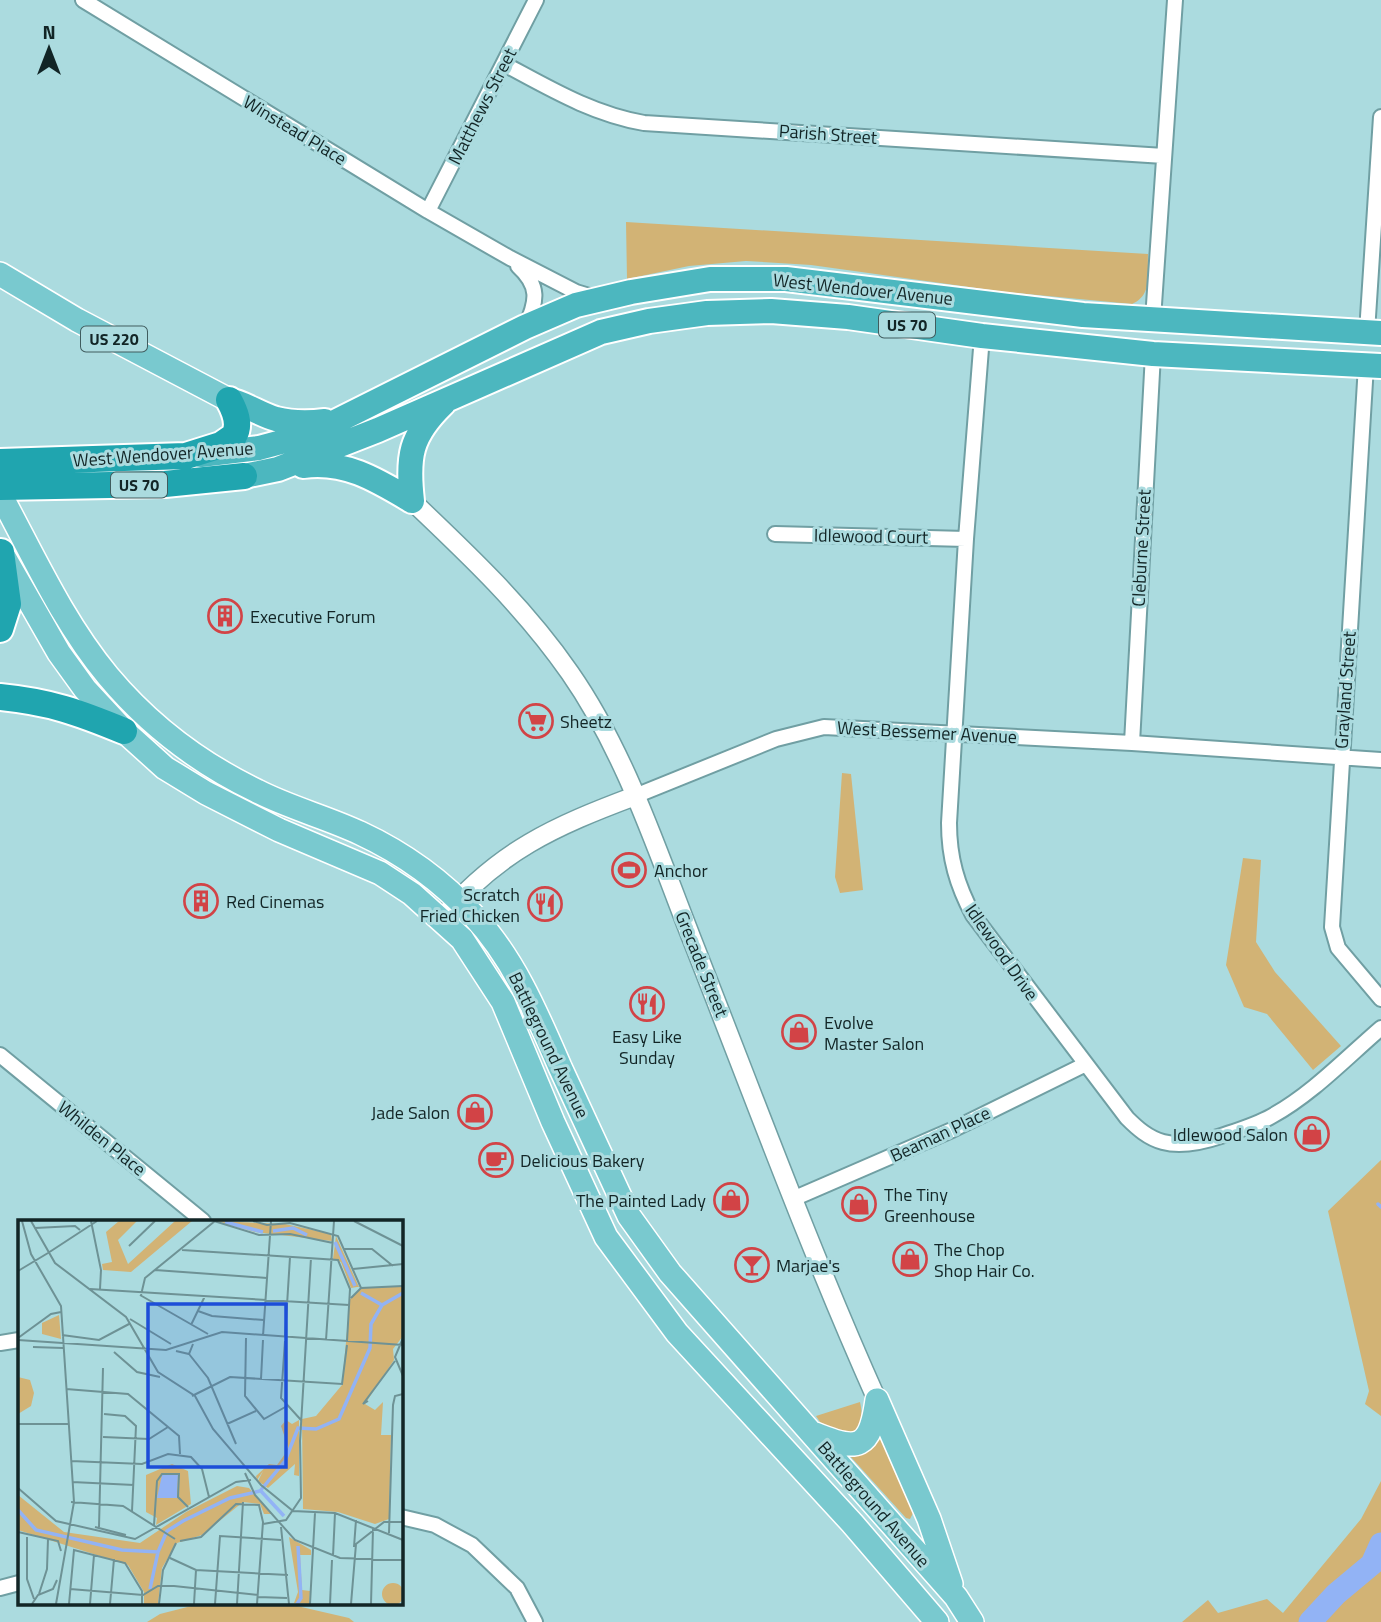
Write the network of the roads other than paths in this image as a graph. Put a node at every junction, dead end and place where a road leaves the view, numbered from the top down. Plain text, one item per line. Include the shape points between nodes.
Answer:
1 (83, 0) edge
2 (536, 0) edge
3 (1175, 0) edge
4 (504, 64) junction
5 (1381, 117) edge
6 (1164, 156) junction
7 (428, 211) junction
8 (509, 258) junction
9 (0, 274) edge
10 (598, 299) junction
11 (1153, 319) junction
12 (525, 327) junction
13 (1374, 332) edge
14 (982, 336) junction
15 (1153, 354) junction
16 (1285, 360) junction
17 (1373, 365) edge
18 (448, 399) junction
19 (229, 400) junction
20 (343, 419) junction
21 (186, 456) junction
22 (11, 462) edge
23 (278, 469) junction
24 (244, 476) joint
25 (0, 488) edge
26 (0, 494) edge
27 (412, 501) junction
28 (775, 534) dead end
29 (966, 539) junction
30 (0, 551) edge
31 (0, 629) edge
32 (0, 697) edge
33 (124, 731) junction
34 (955, 733) junction
35 (1132, 743) junction
36 (1341, 758) junction
37 (1381, 760) edge
38 (635, 796) junction
39 (457, 899) junction
40 (441, 919) junction
41 (1381, 999) edge
42 (1381, 1028) edge
43 (0, 1055) edge
44 (1084, 1065) junction
45 (795, 1198) junction
46 (202, 1220) edge
47 (18, 1340) edge
48 (0, 1343) edge
49 (877, 1400) junction
50 (811, 1433) junction
51 (402, 1517) edge
52 (18, 1583) edge
53 (0, 1588) edge
54 (956, 1597) junction
55 (535, 1622) edge
56 (937, 1622) edge
57 (972, 1622) edge

1 - 7 street, Winstead Place
2 - 4 street, Matthews Street
3 - 6 street
4 - 6 street, Parish Street via 582,106 644,122
4 - 7 street, Matthews Street
5 - 13 street
6 - 11 street
7 - 8 street, Winstead Place
8 - 10 street, Winstead Place
8 - 12 street, Winstead Place via 534,288 534,305
9 - 19 main road, US 220
10 - 11 highway, West Wendover Avenue / US 70 via 710,279 786,279 1034,310
10 - 12 highway, West Wendover Avenue / US 70
11 - 13 highway, West Wendover Avenue / US 70
12 - 20 highway, West Wendover Avenue / US 70
13 - 16 highway via 1353,348
14 - 15 highway, West Wendover Avenue / US 70
14 - 18 highway, West Wendover Avenue / US 70 via 848,317 771,311 707,313 601,332
14 - 29 street, Idlewood Drive
15 - 16 highway, West Wendover Avenue / US 70
15 - 35 street, Cleburne Street
16 - 17 highway, West Wendover Avenue / US 70
17 - 36 street, Grayland Street
18 - 23 highway, West Wendover Avenue / US 70
18 - 27 highway via 413,442
19 - 20 highway, US 220 via 292,422
19 - 21 highway via 237,424 234,436
20 - 21 highway, West Wendover Avenue / US 70 via 271,446
21 - 22 highway, West Wendover Avenue / US 70
23 - 24 highway, West Wendover Avenue / US 70
23 - 27 highway via 322,463 344,467 374,478
24 - 25 highway, West Wendover Avenue / US 70 via 165,484
26 - 39 main road, Battleground Avenue via 72,626 107,675 145,716 185,750 223,773 371,839 428,872
27 - 38 street, Grecade Street via 524,611 571,674
28 - 29 street, Idlewood Court
29 - 34 street, Idlewood Drive
30 - 31 highway via 8,604
30 - 33 main road, Battleground Avenue via 59,653
32 - 33 highway via 52,704
33 - 40 main road, Battleground Avenue via 165,768 206,793 380,873
34 - 35 street, West Bessemer Avenue
34 - 38 street, West Bessemer Avenue via 824,727 737,754
34 - 44 street, Idlewood Drive via 949,845 962,895 984,932
35 - 36 street, West Bessemer Avenue
36 - 37 street, West Bessemer Avenue
36 - 41 street, Grayland Street via 1333,933 1338,948
38 - 39 street, West Bessemer Avenue via 525,844
38 - 45 street, Grecade Street
39 - 40 street, West Bessemer Avenue
39 - 50 main road, Battleground Avenue via 499,949 525,991 629,1216 670,1273
40 - 56 main road, Battleground Avenue via 462,939 503,1002 606,1237 677,1333 852,1522
42 - 44 street, Idlewood Drive via 1272,1116 1194,1143 1164,1142 1138,1129
43 - 46 street, Whilden Place
44 - 45 street, Beaman Place via 952,1130
45 - 49 street, Grecade Street
47 - 48 street
49 - 50 main road via 868,1436 860,1442 842,1445
49 - 54 main road via 929,1519
50 - 54 main road, Battleground Avenue
51 - 55 street via 435,1525 472,1545 517,1588
52 - 53 street
54 - 57 main road, Battleground Avenue

